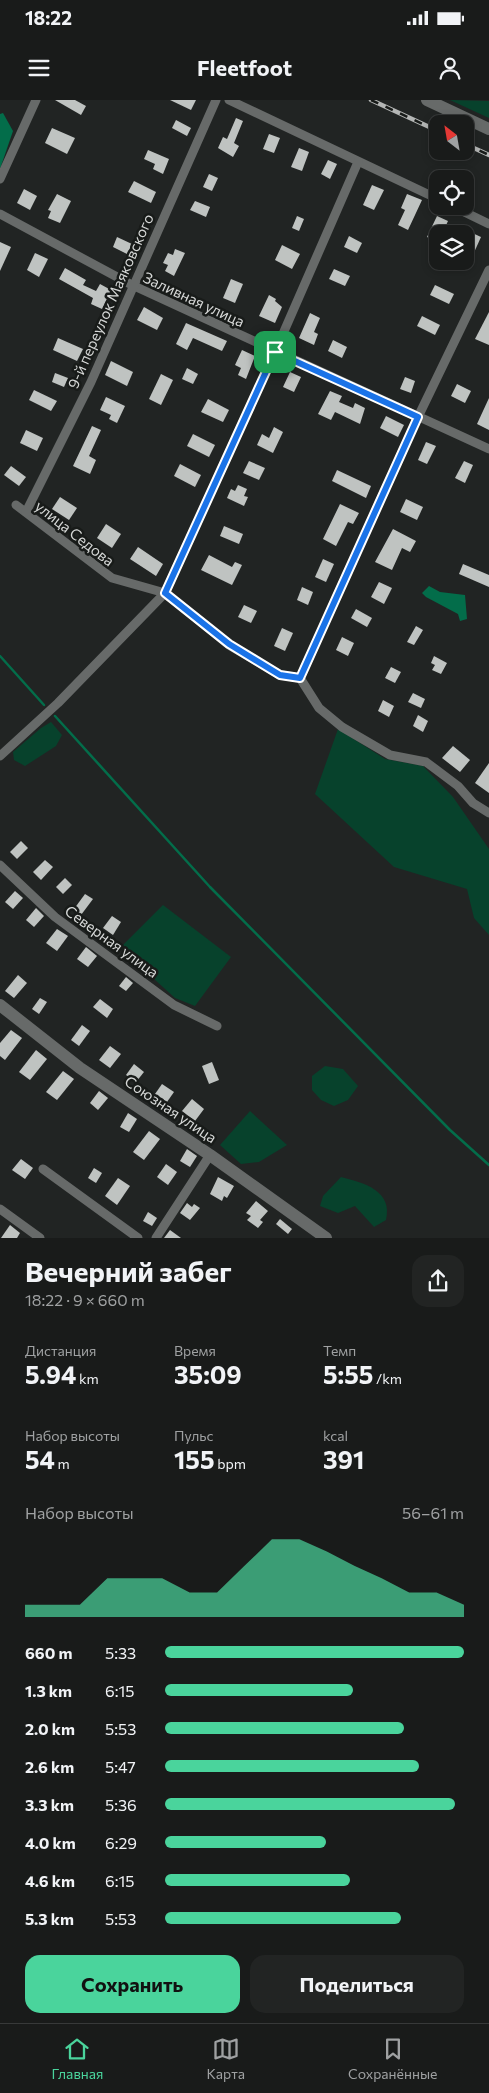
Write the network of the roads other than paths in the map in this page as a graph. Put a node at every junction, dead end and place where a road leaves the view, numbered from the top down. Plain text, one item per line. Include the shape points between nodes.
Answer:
1 (36, 100) edge
2 (216, 100) edge
3 (229, 100) edge
4 (427, 100) edge
5 (489, 128) edge
6 (358, 162) junction
7 (0, 179) edge
8 (429, 196) edge
9 (0, 214) edge
10 (470, 215) edge
11 (489, 224) edge
12 (489, 270) edge
13 (132, 285) junction
14 (275, 352) junction
15 (418, 417) junction
16 (489, 449) edge
17 (16, 505) dead end
18 (26, 512) junction
19 (165, 593) junction
20 (300, 678) junction
21 (0, 756) edge
22 (489, 813) edge
23 (0, 865) edge
24 (0, 1005) edge
25 (217, 1026) dead end
26 (210, 1155) junction
27 (44, 1169) dead end
28 (0, 1209) edge
29 (40, 1238) edge
30 (138, 1238) edge
31 (156, 1238) edge
32 (326, 1238) edge

1 - 7 street
2 - 13 street, 9-й переулок Маяковского
3 - 6 street
4 - 5 street
6 - 8 street
6 - 14 street
9 - 13 street, Заливная улица
10 - 11 street
12 - 15 street
13 - 14 street, Заливная улица
13 - 18 street, 9-й переулок Маяковского via 91,382
14 - 15 street, Заливная улица
14 - 19 street
15 - 16 street, Заливная улица
15 - 20 street
17 - 18 street, улица Седова
18 - 19 street, улица Седова via 112,578
19 - 20 street, улица Седова via 229,644 280,675
19 - 21 street via 58,703
20 - 22 street via 320,708 342,727 390,754 426,762 458,786 472,803
23 - 25 street, Северная улица via 55,917 174,1004
24 - 26 street, Союзная улица via 80,1068
26 - 31 street
26 - 32 street, Союзная улица
27 - 30 street
28 - 29 street

